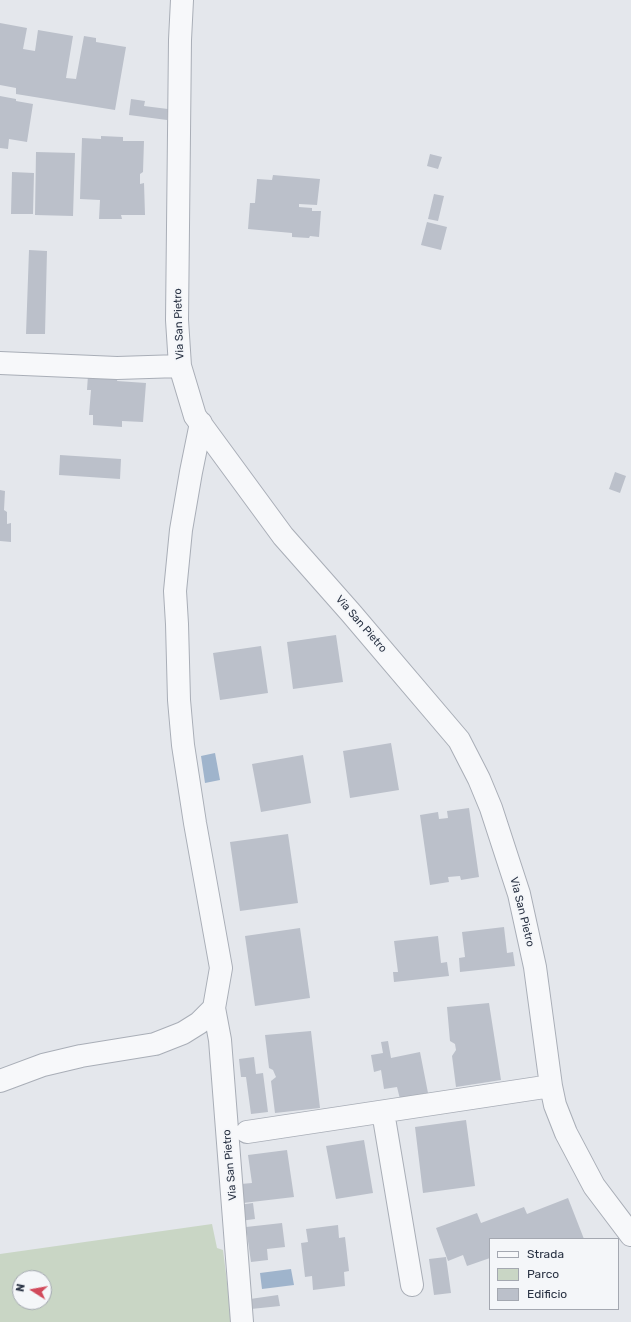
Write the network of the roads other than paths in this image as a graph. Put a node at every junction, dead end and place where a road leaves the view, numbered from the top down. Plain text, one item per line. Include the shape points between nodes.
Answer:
1 (182, 0) edge
2 (0, 363) edge
3 (180, 366) junction
4 (201, 424) junction
5 (214, 1008) junction
6 (0, 1081) edge
7 (551, 1086) junction
8 (383, 1112) junction
9 (247, 1132) dead end
10 (631, 1236) edge
11 (412, 1285) dead end
12 (242, 1322) edge

1 - 3 street, Via San Pietro via 177,320
2 - 3 street via 117,368
3 - 4 street, Via San Pietro via 195,416
4 - 5 street via 182,523 175,591 183,745 221,968
4 - 7 street, Via San Pietro via 283,536 352,612 459,740 491,808 519,894 534,967
5 - 6 street via 183,1034 155,1044 42,1065
5 - 12 street, Via San Pietro via 220,1040
7 - 8 street
7 - 10 street, Via San Pietro via 566,1133 594,1186
8 - 9 street
8 - 11 street

